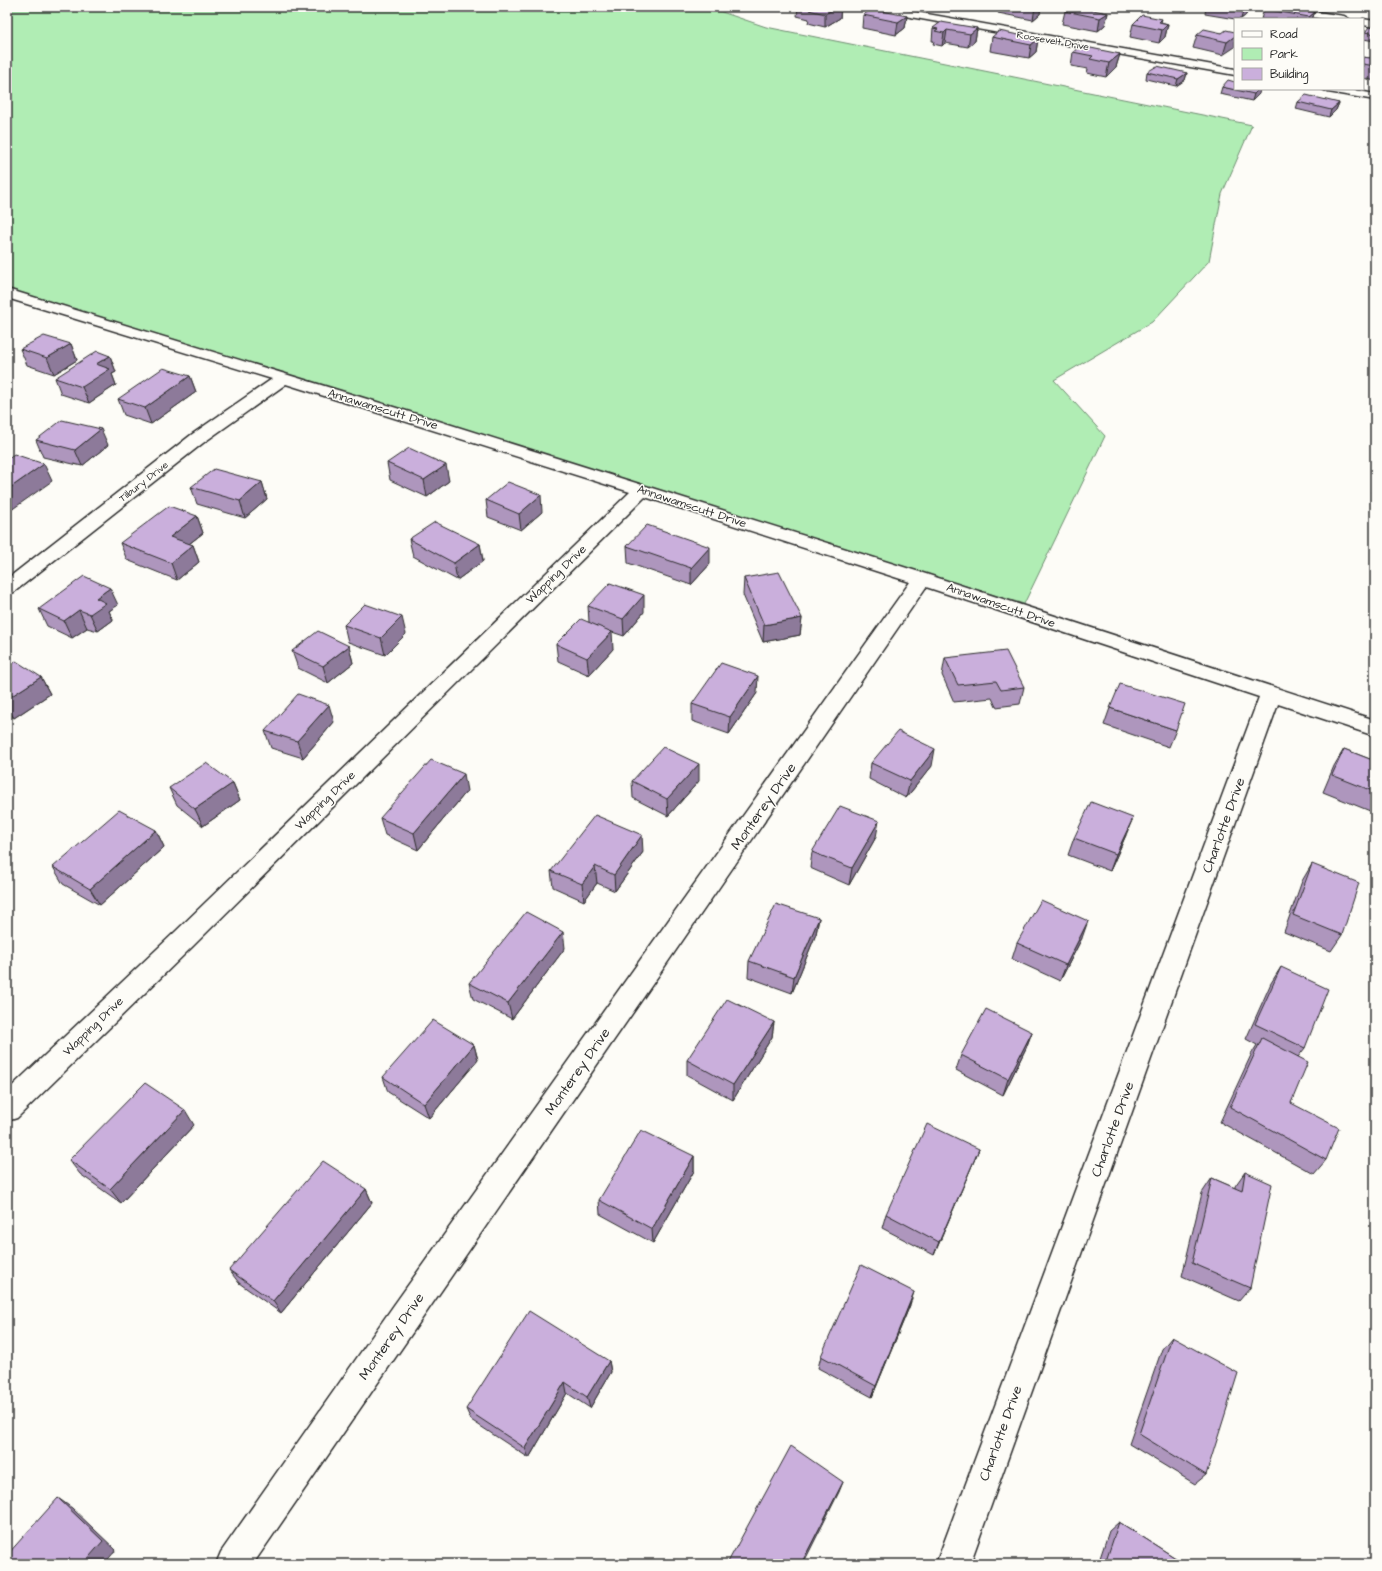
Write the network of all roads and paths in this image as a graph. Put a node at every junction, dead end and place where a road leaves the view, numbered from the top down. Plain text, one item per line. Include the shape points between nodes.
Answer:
1 (871, 7) edge
2 (1266, 7) edge
3 (1342, 7) edge
4 (1340, 18) edge
5 (1364, 22) edge
6 (1375, 24) edge
7 (1234, 72) edge
8 (1333, 90) edge
9 (1375, 98) edge
10 (7, 293) edge
11 (283, 378) junction
12 (642, 490) junction
13 (922, 579) junction
14 (7, 588) edge
15 (1271, 694) junction
16 (1375, 728) edge
17 (7, 1109) edge
18 (233, 1564) edge
19 (953, 1564) edge

1 - 7 street, Roosevelt Drive
2 - 4 street
3 - 4 street
5 - 6 street
8 - 9 street
10 - 11 street, Annawamscutt Drive
11 - 12 street, Annawamscutt Drive
11 - 14 street, Tilbury Drive via 197,439
12 - 13 street, Annawamscutt Drive
12 - 17 street, Wapping Drive
13 - 15 street, Annawamscutt Drive
13 - 18 street, Monterey Drive
15 - 16 street, Annawamscutt Drive
15 - 19 street, Charlotte Drive

